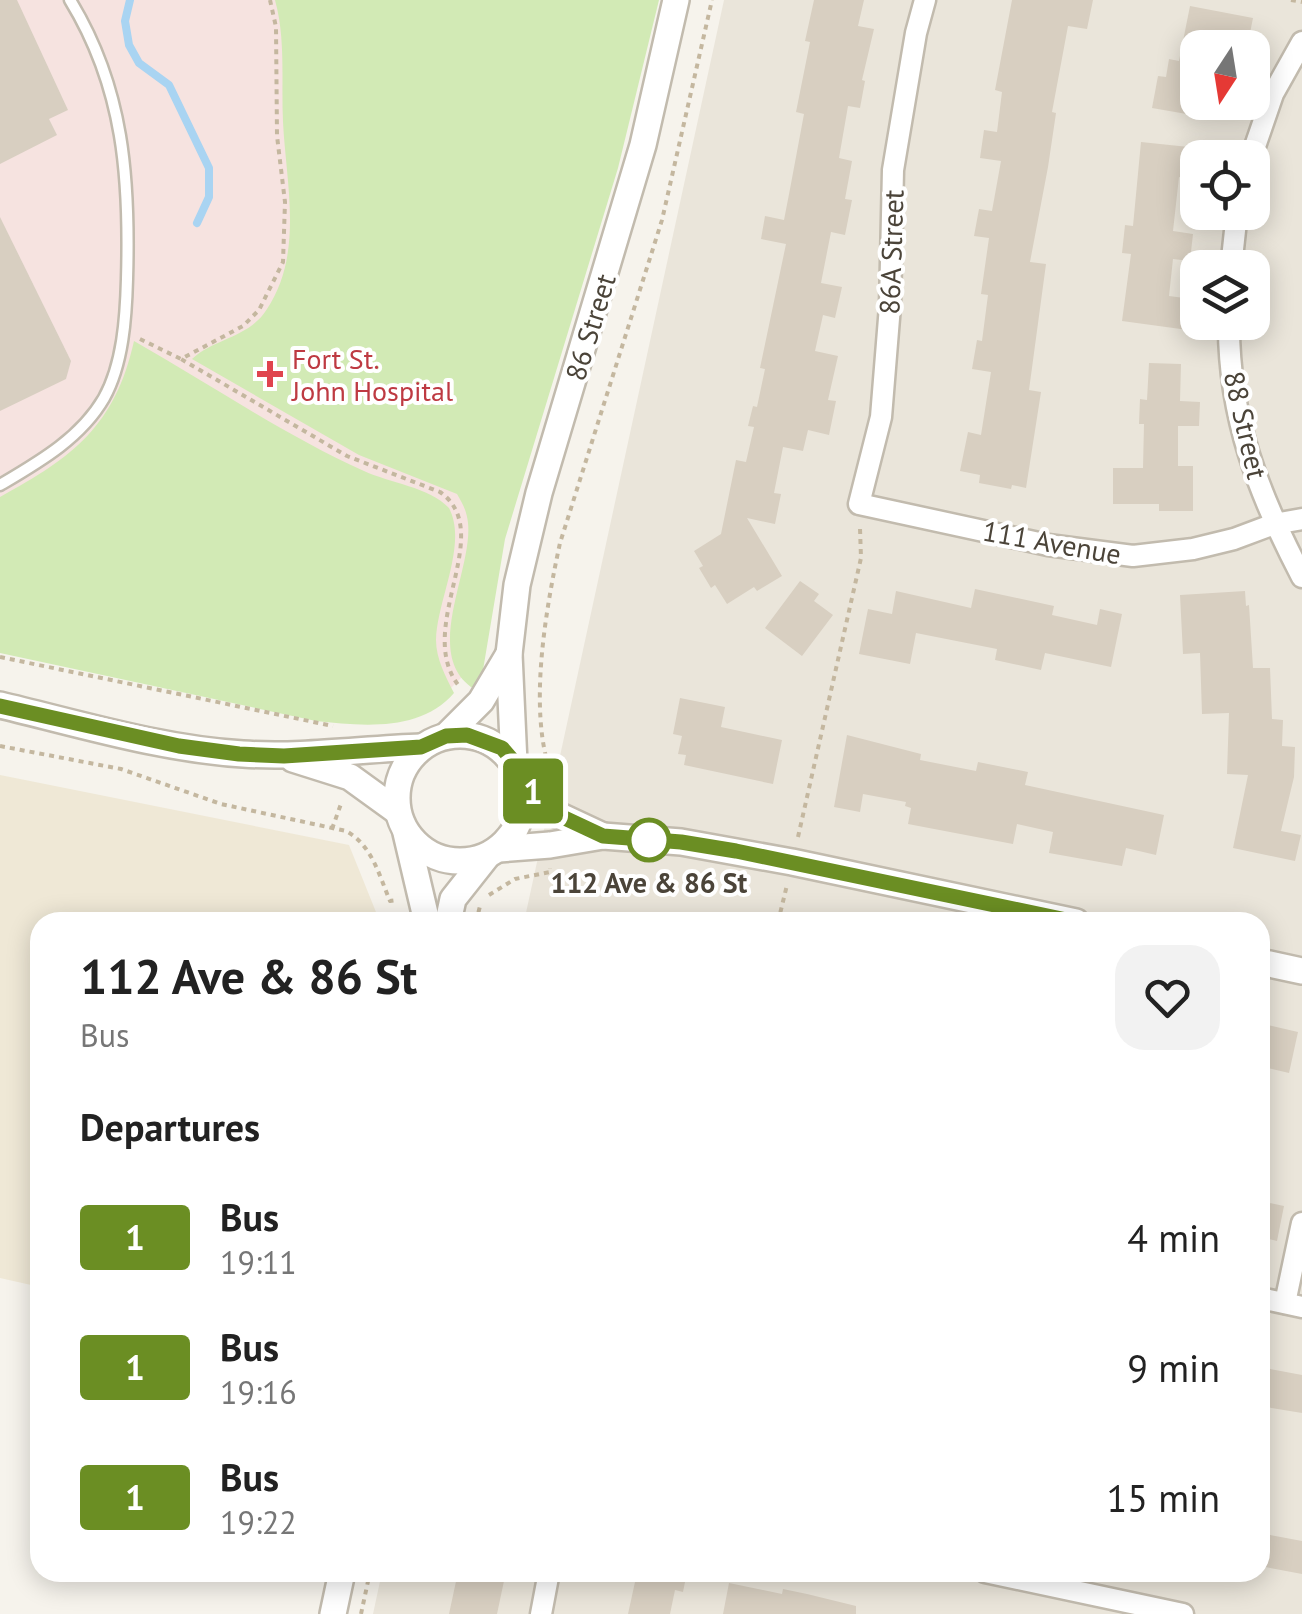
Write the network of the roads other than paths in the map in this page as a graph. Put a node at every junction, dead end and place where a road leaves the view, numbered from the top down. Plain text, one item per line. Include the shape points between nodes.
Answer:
1 (70, 0) edge
2 (676, 0) edge
3 (926, 0) edge
4 (1302, 42) edge
5 (1257, 140) edge
6 (1230, 340) edge
7 (0, 485) edge
8 (859, 504) joint
9 (1302, 519) edge
10 (1274, 524) junction
11 (1302, 578) edge
12 (509, 654) junction
13 (0, 706) edge
14 (446, 736) junction
15 (421, 747) junction
16 (284, 756) junction
17 (517, 771) junction
18 (401, 822) junction
19 (603, 836) junction
20 (493, 852) junction
21 (424, 912) edge
22 (450, 912) edge
23 (1028, 912) edge
24 (1270, 964) edge
25 (1302, 970) edge
26 (1302, 1223) edge
27 (1294, 1305) edge
28 (340, 1582) edge
29 (548, 1582) edge
30 (1032, 1582) edge
31 (333, 1614) edge
32 (541, 1614) edge
33 (1183, 1614) edge

1 - 7 lane via 104,76 127,166 124,331 106,395 91,418
2 - 12 street, 86 Street via 638,164 526,542
3 - 8 street, 86A Street via 893,170 882,417
4 - 5 street
6 - 10 street, 88 Street via 1247,454
8 - 10 street, 111 Avenue via 1048,545 1133,556 1193,549
9 - 10 street, 111 Avenue
10 - 11 street, 88 Street
12 - 14 street, 86 Street via 480,701
12 - 17 street, 86 Street
13 - 16 street via 179,746
14 - 15 street
14 - 17 street via 486,740 502,748
15 - 16 street
15 - 18 street via 400,778
16 - 18 street via 350,777
17 - 19 street via 556,814
17 - 20 street via 519,818
18 - 20 street via 424,850 443,858
18 - 21 street
19 - 20 street
19 - 23 street via 736,851
20 - 22 street via 453,899
24 - 25 street
26 - 27 street
28 - 31 street
29 - 32 street
30 - 33 street

